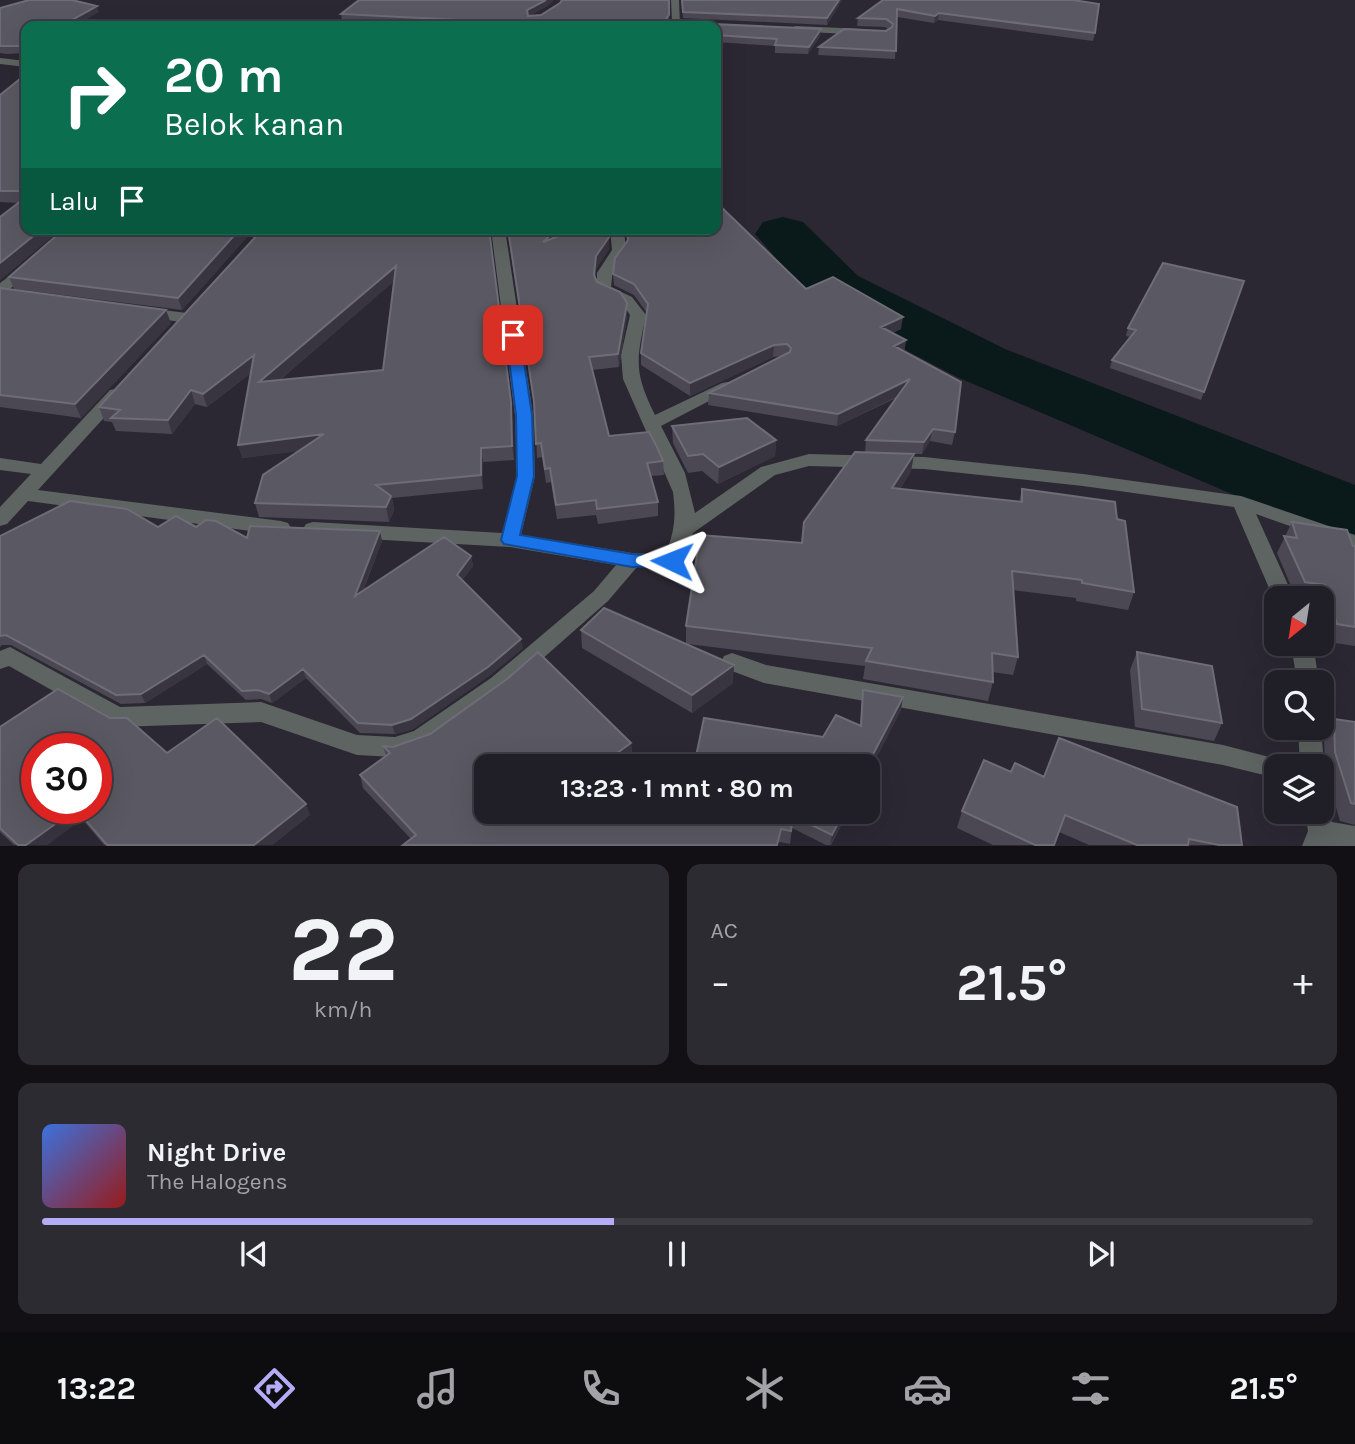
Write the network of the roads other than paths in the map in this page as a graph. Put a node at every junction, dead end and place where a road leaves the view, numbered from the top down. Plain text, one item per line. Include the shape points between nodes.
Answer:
1 (675, 0) edge
2 (675, 21) edge
3 (788, 29) edge
4 (871, 32) edge
5 (0, 61) edge
6 (21, 63) edge
7 (499, 235) edge
8 (618, 235) edge
9 (42, 255) edge
10 (4, 294) edge
11 (134, 311) edge
12 (169, 338) edge
13 (131, 379) edge
14 (745, 379) edge
15 (653, 423) junction
16 (0, 464) edge
17 (45, 470) junction
18 (25, 494) junction
19 (1241, 502) junction
20 (0, 519) edge
21 (685, 529) junction
22 (510, 540) junction
23 (1355, 542) edge
24 (632, 560) junction
25 (1278, 586) edge
26 (0, 660) edge
27 (732, 662) edge
28 (1264, 765) edge
29 (1318, 830) edge
30 (1355, 838) edge

1 - 2 street
3 - 4 street
5 - 6 street
7 - 22 street via 524,415 526,476
8 - 15 street via 619,251 602,279 604,289 627,300 638,315 629,356 631,379
9 - 10 street
11 - 12 street via 192,313
13 - 17 street
14 - 15 street
15 - 21 street via 683,498
16 - 17 street
17 - 18 street
18 - 20 street
18 - 22 street via 271,528
19 - 21 street via 924,463 809,460 768,471
19 - 23 street
19 - 25 street
21 - 24 street via 672,561
22 - 24 street
24 - 26 street via 601,596 499,684 422,737 396,747 357,745 261,712 117,717 10,656
27 - 28 street via 764,674
29 - 30 street

